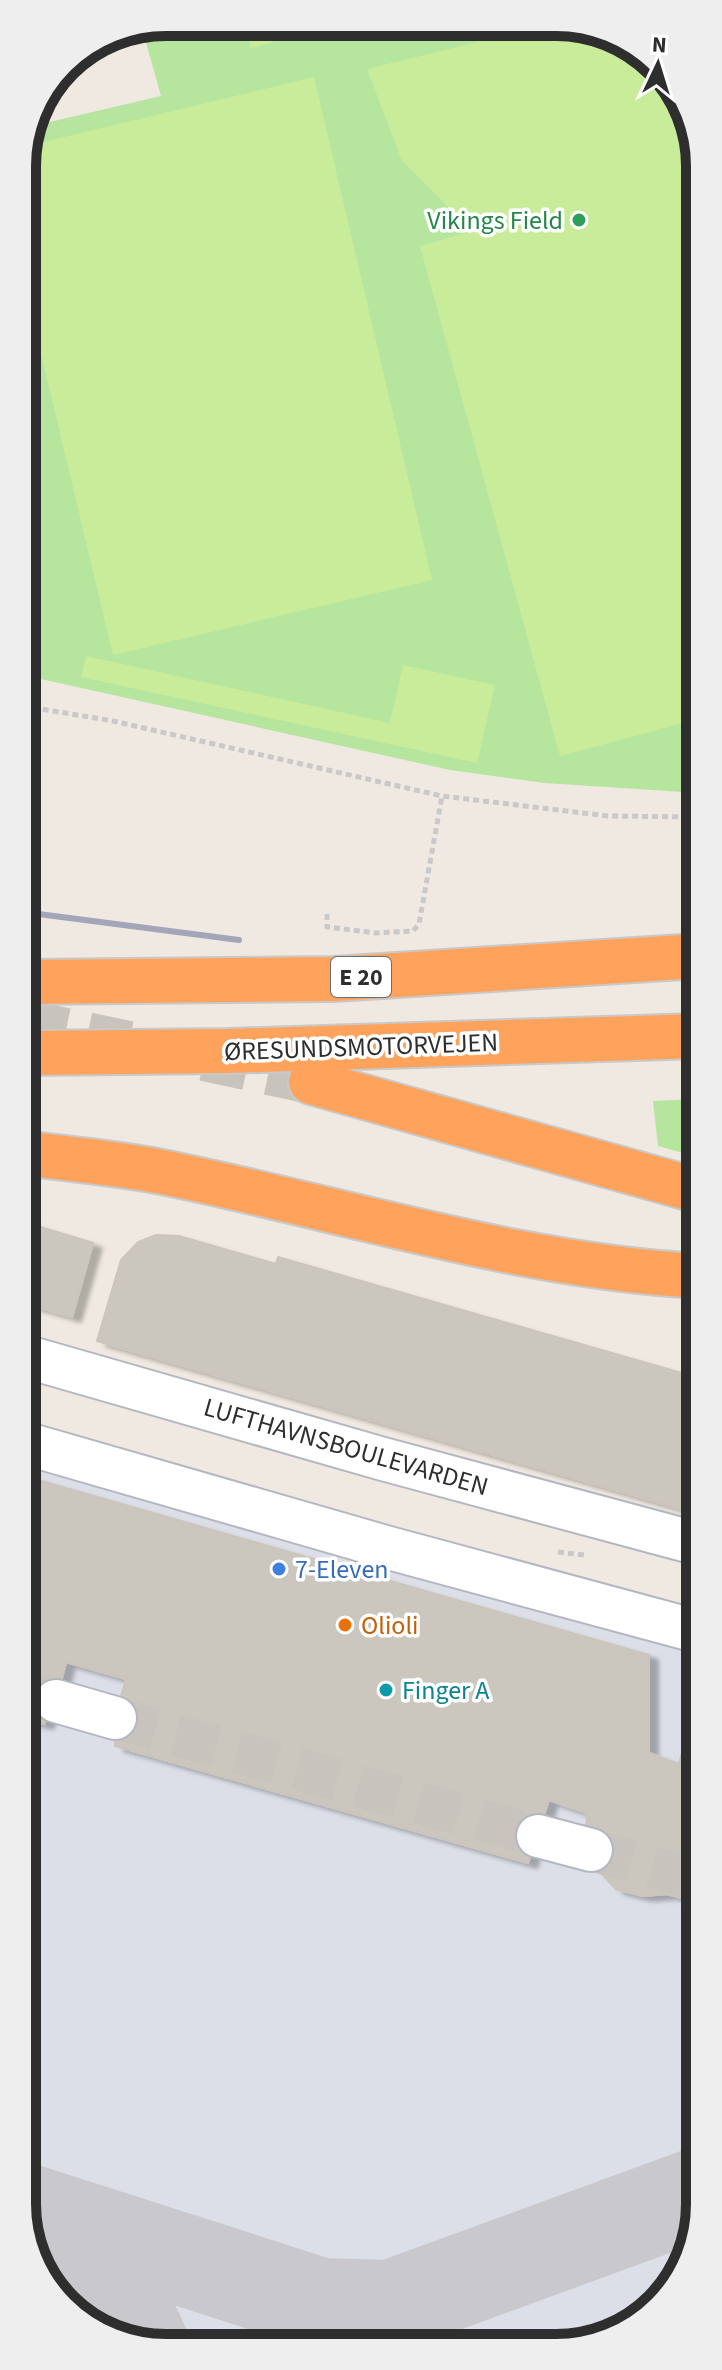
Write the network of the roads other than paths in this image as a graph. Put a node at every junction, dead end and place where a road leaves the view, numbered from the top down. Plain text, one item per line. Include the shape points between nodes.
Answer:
1 (686, 957) edge
2 (36, 982) edge
3 (686, 1036) edge
4 (36, 1053) edge
5 (311, 1082) tunnel mouth
6 (36, 1155) edge
7 (686, 1187) edge
8 (686, 1275) edge
9 (36, 1359) edge
10 (36, 1386) edge
11 (36, 1446) edge
12 (370, 1450) junction
13 (685, 1540) edge
14 (686, 1628) edge
15 (56, 1701) tunnel mouth
16 (115, 1718) tunnel mouth
17 (538, 1836) tunnel mouth
18 (591, 1850) tunnel mouth

1 - 2 highway, E 20 via 334,979
3 - 4 highway, ØRESUNDSMOTORVEJEN
5 - 7 highway
6 - 8 highway via 160,1172 539,1258
9 - 12 street, LUFTHAVNSBOULEVARDEN
10 - 12 street, LUFTHAVNSBOULEVARDEN
11 - 14 street
12 - 13 street, LUFTHAVNSBOULEVARDEN
12 - 13 street, LUFTHAVNSBOULEVARDEN via 525,1526
15 - 16 street
17 - 18 street

